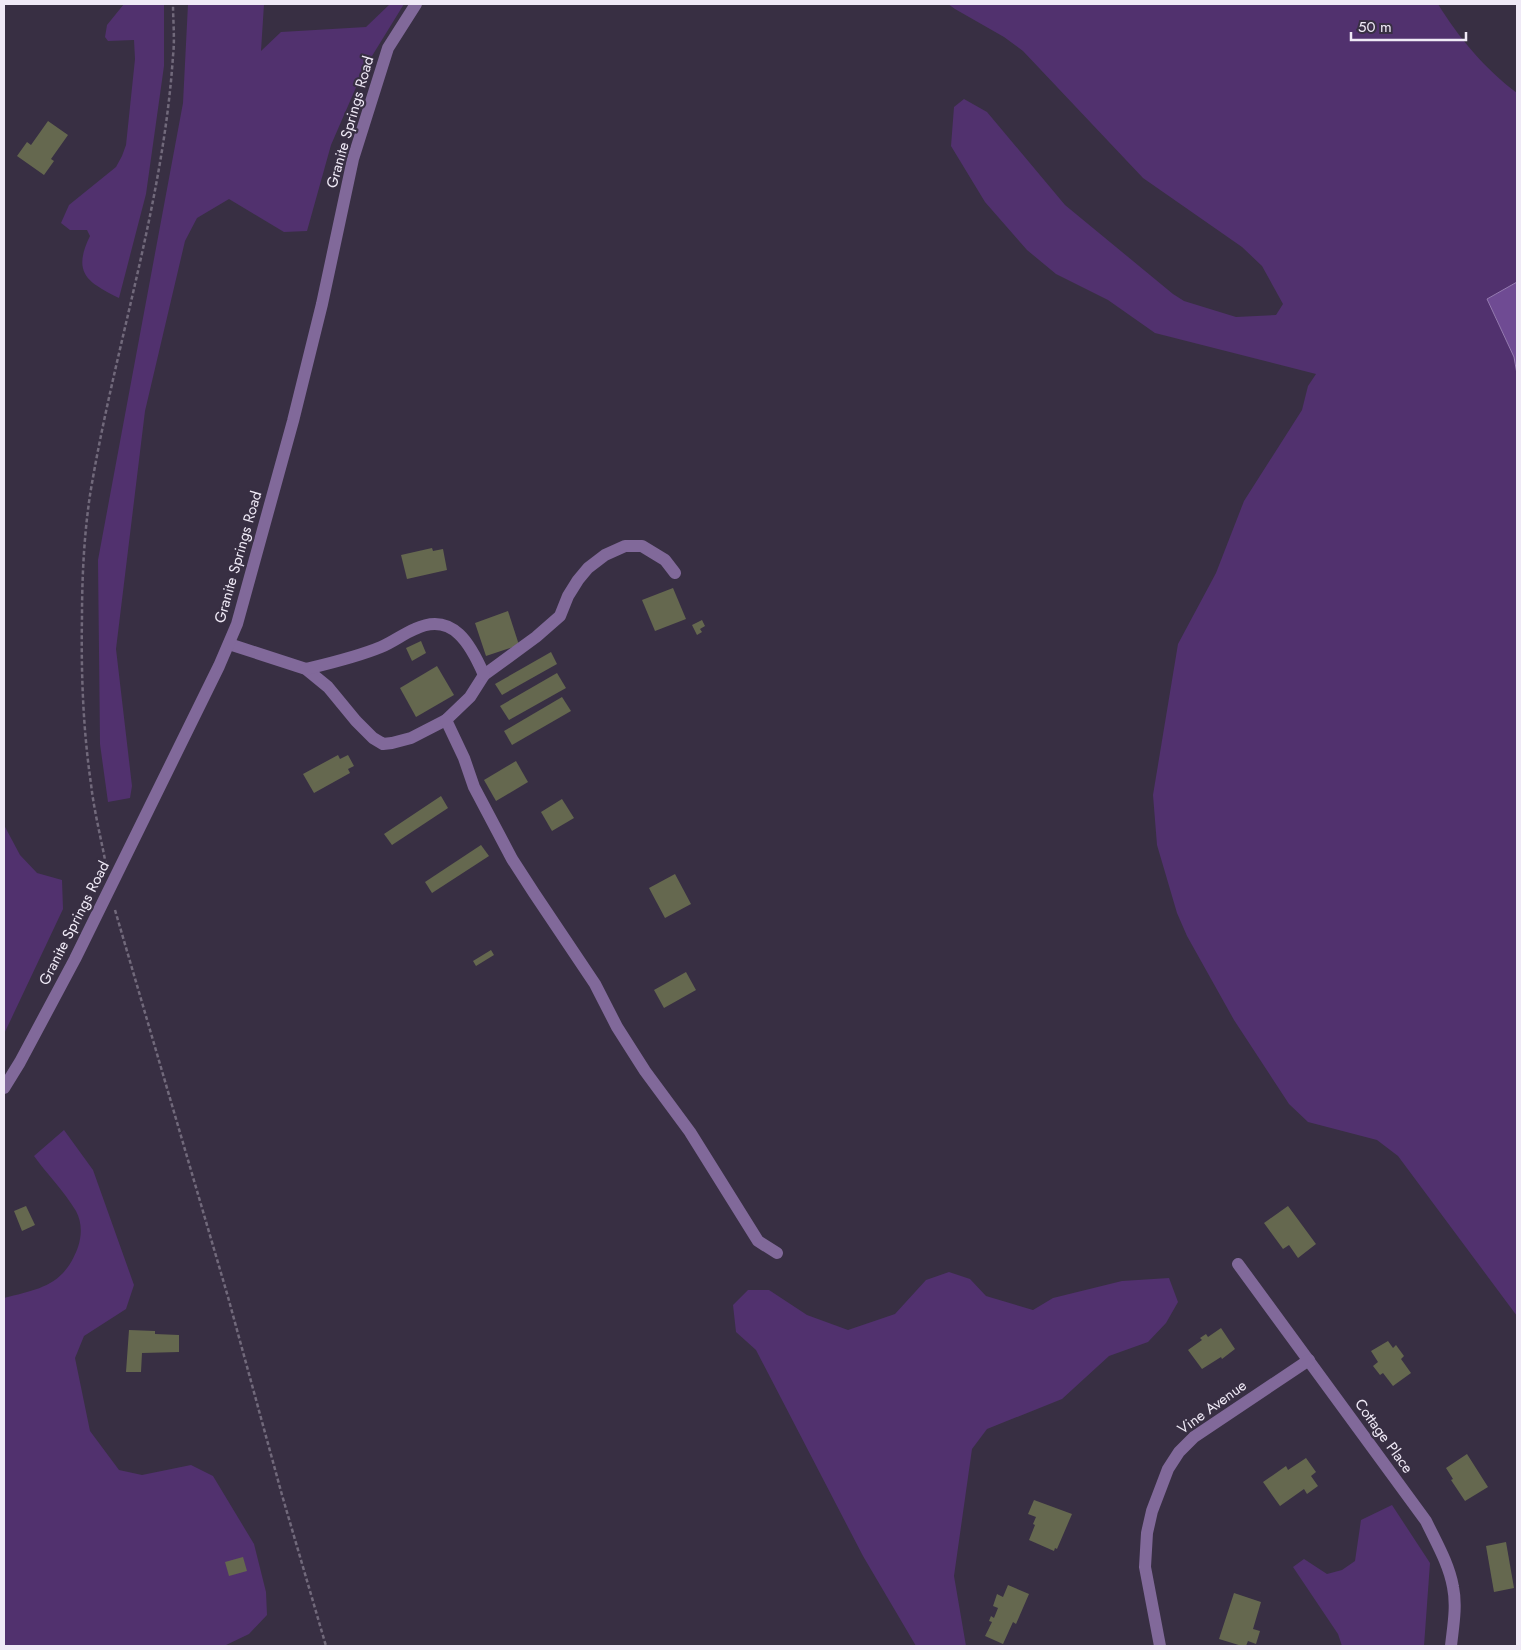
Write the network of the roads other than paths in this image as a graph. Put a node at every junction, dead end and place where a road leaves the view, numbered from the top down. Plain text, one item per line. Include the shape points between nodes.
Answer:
1 (416, 4) edge
2 (675, 572) dead end
3 (229, 644) junction
4 (306, 670) junction
5 (484, 675) junction
6 (446, 720) junction
7 (4, 1088) edge
8 (776, 1253) dead end
9 (1238, 1264) dead end
10 (1308, 1360) junction
11 (1160, 1646) edge
12 (1451, 1646) edge

1 - 3 street, Granite Springs Road via 388,48 353,159 293,421
2 - 5 street via 665,560 642,546 626,546 605,555 578,580 560,616
3 - 4 street
3 - 7 street, Granite Springs Road via 66,976
4 - 5 street via 370,651 431,623 455,630 474,653
4 - 6 street via 328,687 356,721 383,744 411,738
5 - 6 street via 470,697
6 - 8 street via 474,787 512,859 595,984 644,1071 690,1132 758,1241
9 - 10 street, Cottage Place
10 - 11 street, Vine Avenue via 1194,1437 1178,1452 1168,1469 1152,1511 1145,1567
10 - 12 street, Cottage Place via 1426,1521 1453,1586 1455,1606

